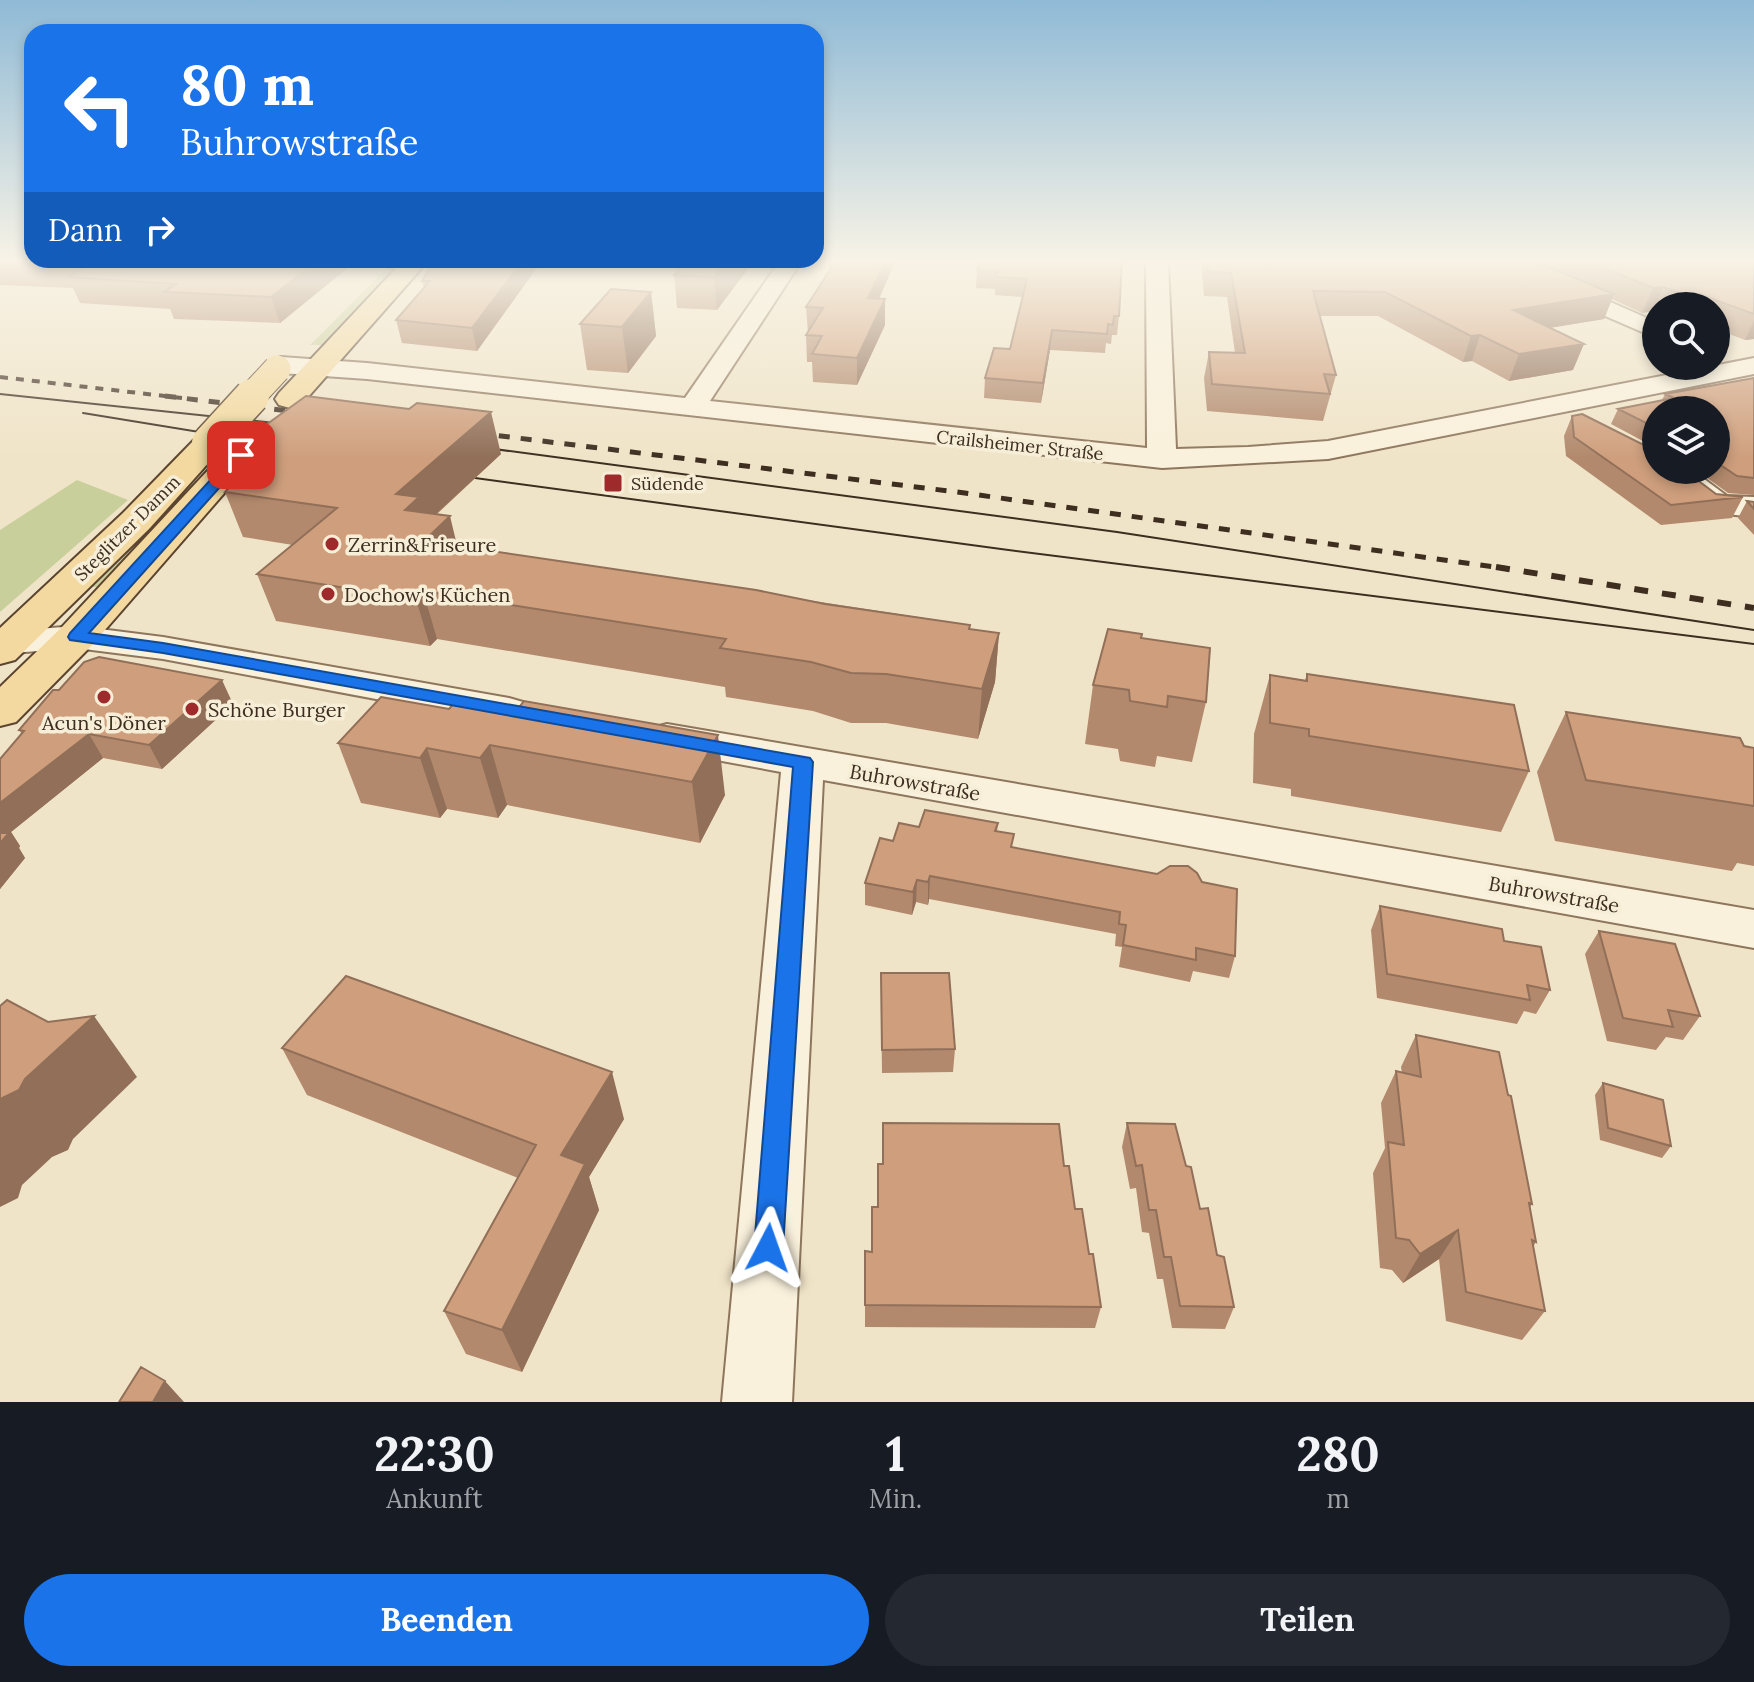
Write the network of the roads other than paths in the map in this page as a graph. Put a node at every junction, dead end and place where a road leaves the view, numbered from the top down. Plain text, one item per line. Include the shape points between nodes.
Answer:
1 (339, 327) edge
2 (746, 327) edge
3 (1159, 327) edge
4 (297, 364) junction
5 (1737, 364) edge
6 (1547, 405) junction
7 (692, 408) junction
8 (1593, 429) edge
9 (1162, 459) junction
10 (203, 465) junction
11 (1693, 484) edge
12 (1754, 507) edge
13 (76, 637) junction
14 (4, 645) edge
15 (0, 712) edge
16 (547, 717) edge
17 (635, 733) edge
18 (803, 762) junction
19 (1754, 929) edge
20 (757, 1402) edge

1 - 4 main road, Steglitzer Damm
2 - 7 street
3 - 9 street
4 - 7 street, Crailsheimer Straße
4 - 10 main road, Steglitzer Damm, bridge
4 - 10 main road, Steglitzer Damm via 249,445
5 - 6 street, Crailsheimer Straße
6 - 8 street
6 - 9 street, Crailsheimer Straße via 1328,450
7 - 9 street, Crailsheimer Straße
10 - 13 main road, Steglitzer Damm
10 - 14 main road, Steglitzer Damm
11 - 12 street via 1719,505
13 - 14 street
13 - 15 main road, Steglitzer Damm
13 - 16 street
17 - 18 street, Buhrowstraße
18 - 19 street, Buhrowstraße
18 - 20 street

